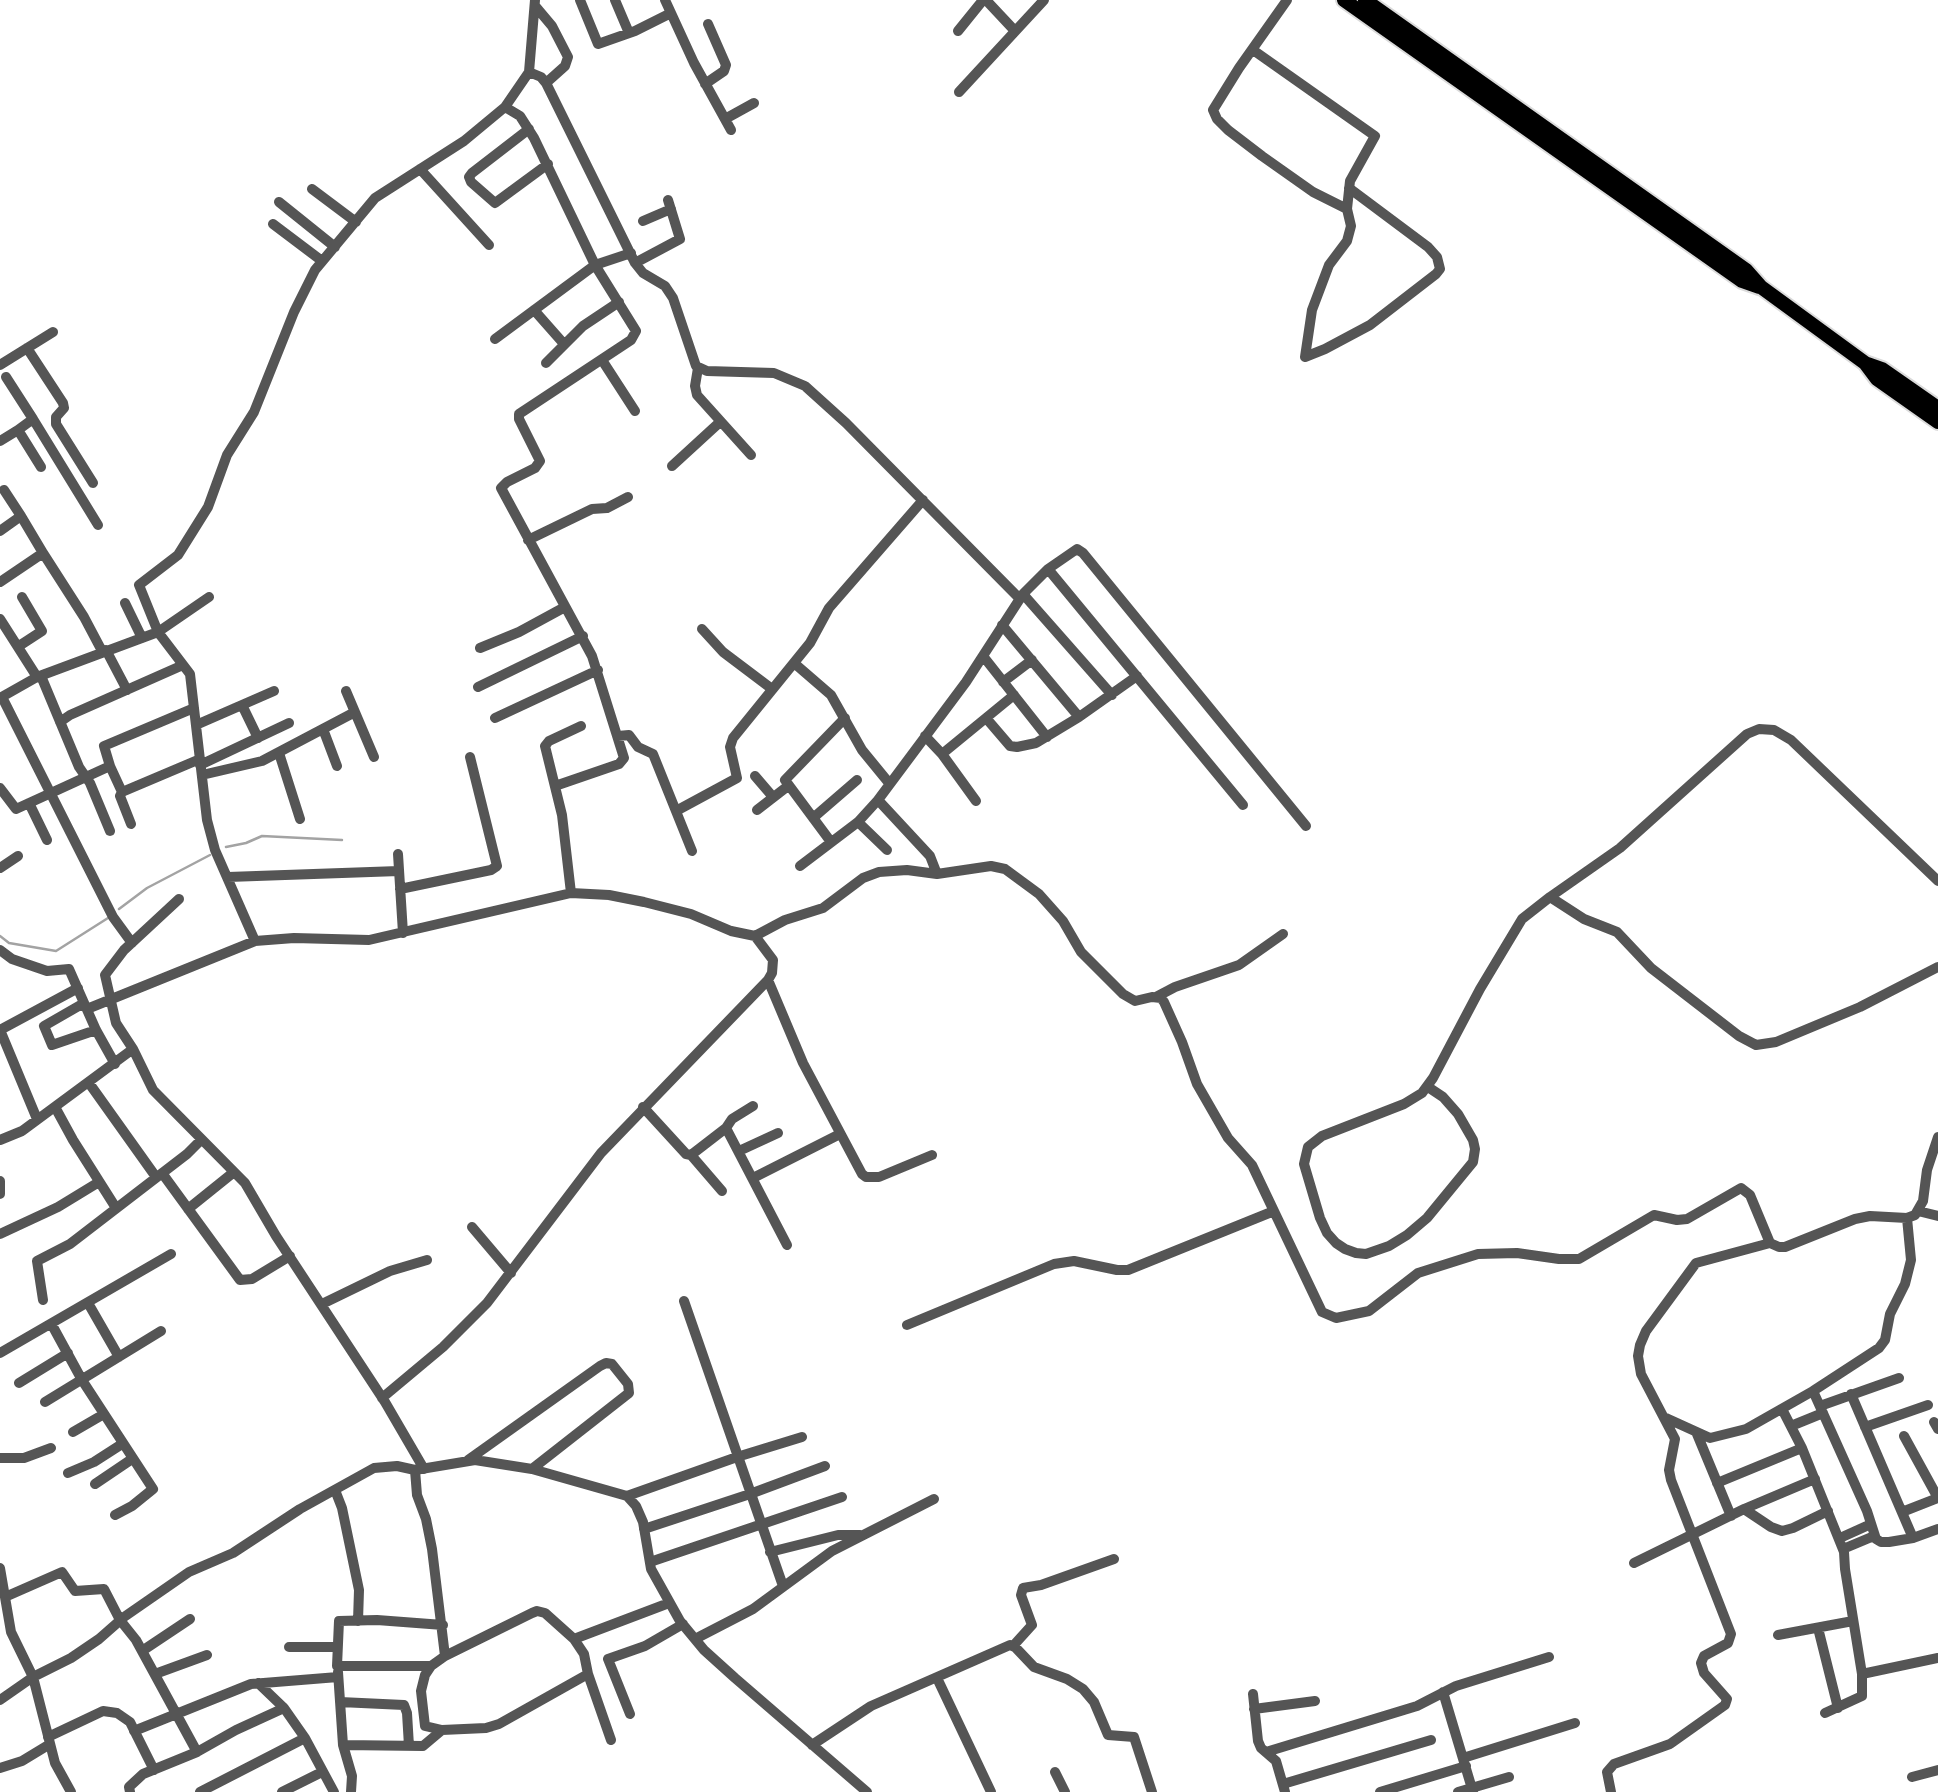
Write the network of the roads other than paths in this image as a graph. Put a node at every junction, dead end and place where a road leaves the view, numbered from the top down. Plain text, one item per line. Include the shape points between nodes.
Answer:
1 (580, 0) edge
2 (615, 0) edge
3 (665, 0) edge
4 (985, 0) edge
5 (1044, 0) edge
6 (1287, 0) edge
7 (1344, 0) edge
8 (1365, 0) edge
9 (535, 3) edge
10 (671, 13) junction
11 (708, 24) dead end
12 (958, 31) dead end
13 (1015, 31) junction
14 (629, 33) junction
15 (1253, 50) junction
16 (1437, 58) junction
17 (529, 72) junction
18 (546, 83) junction
19 (705, 84) junction
20 (959, 92) dead end
21 (754, 103) dead end
22 (505, 107) junction
23 (725, 119) junction
24 (529, 129) junction
25 (731, 130) dead end
26 (548, 164) junction
27 (420, 169) junction
28 (1349, 188) junction
29 (312, 189) dead end
30 (279, 202) dead end
31 (1347, 209) junction
32 (643, 221) dead end
33 (356, 222) junction
34 (273, 224) dead end
35 (489, 245) dead end
36 (335, 247) junction
37 (633, 258) junction
38 (323, 261) junction
39 (595, 265) junction
40 (619, 302) junction
41 (534, 310) junction
42 (53, 332) dead end
43 (495, 340) dead end
44 (564, 344) junction
45 (27, 348) junction
46 (602, 360) junction
47 (546, 363) dead end
48 (1865, 363) junction
49 (0, 365) edge
50 (698, 368) junction
51 (3, 379) edge
52 (1938, 408) edge
53 (635, 411) dead end
54 (33, 419) junction
55 (720, 422) junction
56 (1938, 422) edge
57 (18, 430) junction
58 (0, 441) edge
59 (751, 455) dead end
60 (673, 466) dead end
61 (41, 467) dead end
62 (93, 483) dead end
63 (1, 490) edge
64 (628, 497) dead end
65 (923, 500) junction
66 (21, 516) junction
67 (98, 525) dead end
68 (0, 531) edge
69 (528, 540) junction
70 (43, 553) junction
71 (1048, 569) junction
72 (0, 582) edge
73 (1021, 596) junction
74 (22, 597) dead end
75 (209, 597) dead end
76 (125, 603) dead end
77 (565, 607) junction
78 (0, 619) edge
79 (1002, 625) junction
80 (702, 629) dead end
81 (158, 632) junction
82 (583, 636) junction
83 (142, 638) junction
84 (19, 646) junction
85 (480, 648) dead end
86 (104, 651) junction
87 (982, 656) junction
88 (1032, 660) junction
89 (794, 663) junction
90 (183, 666) junction
91 (598, 670) junction
92 (39, 676) junction
93 (1137, 676) junction
94 (1003, 682) junction
95 (478, 687) dead end
96 (127, 690) junction
97 (772, 690) junction
98 (274, 691) dead end
99 (346, 691) dead end
100 (1014, 695) junction
101 (1112, 695) junction
102 (1, 698) edge
103 (242, 705) junction
104 (194, 708) junction
105 (355, 712) junction
106 (1079, 717) junction
107 (495, 718) dead end
108 (845, 718) junction
109 (986, 718) junction
110 (60, 722) junction
111 (289, 723) dead end
112 (196, 725) junction
113 (581, 726) dead end
114 (323, 729) junction
115 (618, 736) junction
116 (925, 736) junction
117 (1046, 737) junction
118 (258, 738) junction
119 (279, 753) junction
120 (942, 754) junction
121 (374, 757) dead end
122 (470, 757) dead end
123 (110, 766) junction
124 (201, 766) junction
125 (337, 766) dead end
126 (755, 776) dead end
127 (86, 777) junction
128 (857, 780) dead end
129 (889, 783) junction
130 (555, 786) junction
131 (788, 786) junction
132 (0, 788) edge
133 (122, 792) junction
134 (50, 794) junction
135 (773, 797) junction
136 (878, 800) junction
137 (3, 801) edge
138 (976, 801) dead end
139 (29, 803) junction
140 (1243, 805) dead end
141 (757, 810) dead end
142 (676, 811) junction
143 (813, 818) junction
144 (300, 819) dead end
145 (858, 822) junction
146 (131, 824) dead end
147 (1306, 826) dead end
148 (110, 831) dead end
149 (47, 840) dead end
150 (831, 842) junction
151 (887, 850) dead end
152 (692, 851) dead end
153 (398, 854) dead end
154 (18, 856) dead end
155 (800, 866) dead end
156 (0, 868) edge
157 (935, 868) junction
158 (399, 871) junction
159 (228, 877) junction
160 (1938, 881) edge
161 (400, 889) junction
162 (570, 893) junction
163 (1550, 897) junction
164 (179, 900) dead end
165 (404, 933) junction
166 (1283, 934) dead end
167 (755, 936) junction
168 (255, 942) junction
169 (132, 943) junction
170 (0, 950) edge
171 (1938, 967) edge
172 (768, 980) junction
173 (78, 988) junction
174 (1154, 997) junction
175 (111, 999) junction
176 (86, 1006) junction
177 (0, 1030) edge
178 (96, 1030) junction
179 (133, 1049) junction
180 (115, 1064) junction
181 (89, 1083) junction
182 (1428, 1087) junction
183 (753, 1106) dead end
184 (55, 1107) junction
185 (643, 1107) junction
186 (37, 1119) junction
187 (726, 1128) junction
188 (778, 1133) dead end
189 (840, 1134) junction
190 (1938, 1137) edge
191 (0, 1140) edge
192 (201, 1140) junction
193 (739, 1151) junction
194 (691, 1155) junction
195 (933, 1155) dead end
196 (234, 1172) junction
197 (160, 1175) junction
198 (753, 1178) junction
199 (0, 1181) edge
200 (99, 1182) junction
201 (722, 1191) dead end
202 (0, 1194) edge
203 (116, 1208) junction
204 (188, 1209) junction
205 (1274, 1211) junction
206 (1918, 1211) junction
207 (1938, 1216) edge
208 (1907, 1218) junction
209 (472, 1227) dead end
210 (0, 1234) edge
211 (1770, 1243) junction
212 (787, 1245) dead end
213 (171, 1254) dead end
214 (290, 1256) junction
215 (427, 1260) dead end
216 (511, 1273) junction
217 (43, 1300) dead end
218 (684, 1301) dead end
219 (88, 1303) junction
220 (321, 1304) junction
221 (52, 1325) junction
222 (907, 1325) dead end
223 (161, 1331) dead end
224 (0, 1353) edge
225 (68, 1353) junction
226 (119, 1357) junction
227 (1899, 1378) dead end
228 (82, 1380) junction
229 (19, 1383) dead end
230 (1812, 1391) junction
231 (1851, 1394) junction
232 (382, 1398) junction
233 (45, 1402) dead end
234 (1928, 1405) dead end
235 (1782, 1409) junction
236 (1821, 1410) junction
237 (104, 1414) junction
238 (1666, 1418) junction
239 (1791, 1426) junction
240 (1865, 1427) junction
241 (73, 1432) dead end
242 (1697, 1434) junction
243 (1905, 1436) dead end
244 (802, 1437) dead end
245 (122, 1444) junction
246 (51, 1448) dead end
247 (1802, 1448) junction
248 (737, 1457) junction
249 (0, 1458) edge
250 (132, 1460) junction
251 (468, 1461) junction
252 (825, 1466) dead end
253 (531, 1469) junction
254 (419, 1470) junction
255 (68, 1473) dead end
256 (1815, 1479) junction
257 (1717, 1483) junction
258 (94, 1484) dead end
259 (335, 1490) junction
260 (750, 1494) junction
261 (627, 1496) junction
262 (842, 1497) dead end
263 (1938, 1498) edge
264 (934, 1499) dead end
265 (1744, 1509) junction
266 (1828, 1511) junction
267 (1902, 1512) junction
268 (115, 1515) dead end
269 (1731, 1516) junction
270 (761, 1524) junction
271 (1871, 1524) junction
272 (644, 1528) junction
273 (1938, 1529) edge
274 (1693, 1534) junction
275 (860, 1535) junction
276 (1874, 1536) junction
277 (1913, 1538) junction
278 (1842, 1547) junction
279 (770, 1552) junction
280 (1114, 1559) dead end
281 (650, 1562) junction
282 (1634, 1563) dead end
283 (0, 1568) edge
284 (783, 1586) junction
285 (5, 1597) junction
286 (669, 1603) junction
287 (190, 1619) dead end
288 (120, 1620) junction
289 (358, 1620) junction
290 (1853, 1621) junction
291 (683, 1624) junction
292 (443, 1625) junction
293 (1818, 1628) junction
294 (1778, 1635) dead end
295 (574, 1639) junction
296 (695, 1639) junction
297 (1013, 1646) junction
298 (289, 1647) dead end
299 (337, 1647) junction
300 (142, 1651) junction
301 (207, 1655) dead end
302 (445, 1657) junction
303 (1549, 1657) dead end
304 (1938, 1658) edge
305 (431, 1666) junction
306 (338, 1672) junction
307 (155, 1674) junction
308 (588, 1674) junction
309 (1862, 1674) junction
310 (33, 1678) junction
311 (937, 1678) junction
312 (258, 1683) junction
313 (1443, 1692) junction
314 (1253, 1695) dead end
315 (0, 1700) edge
316 (1315, 1701) dead end
317 (340, 1702) junction
318 (284, 1708) junction
319 (1838, 1708) junction
320 (1254, 1709) junction
321 (1825, 1713) dead end
322 (176, 1714) junction
323 (631, 1714) dead end
324 (1575, 1723) dead end
325 (442, 1730) junction
326 (134, 1731) junction
327 (305, 1738) junction
328 (49, 1740) junction
329 (611, 1740) dead end
330 (1431, 1740) dead end
331 (343, 1745) junction
332 (812, 1745) junction
333 (409, 1746) junction
334 (197, 1752) junction
335 (1266, 1752) junction
336 (1464, 1762) junction
337 (0, 1768) edge
338 (153, 1770) junction
339 (1938, 1770) edge
340 (322, 1772) junction
341 (1055, 1772) dead end
342 (1509, 1777) dead end
343 (1912, 1777) dead end
344 (1284, 1788) edge
345 (1473, 1790) edge
346 (71, 1792) edge
347 (130, 1792) edge
348 (200, 1792) edge
349 (282, 1792) edge
350 (334, 1792) edge
351 (351, 1792) edge
352 (867, 1792) edge
353 (991, 1792) edge
354 (1065, 1792) edge
355 (1152, 1792) edge
356 (1380, 1792) edge
357 (1458, 1792) edge
358 (1611, 1792) edge

1 - 14 street via 598,44
2 - 14 street
3 - 10 street
4 - 12 street
4 - 13 street
5 - 13 street
6 - 15 street
7 - 16 main road
8 - 16 main road
9 - 17 street
9 - 18 street via 568,57
10 - 14 street
10 - 19 street
11 - 19 street via 726,65
13 - 20 street
15 - 28 street via 1375,136
15 - 31 street via 1213,110 1217,119 1313,192
16 - 48 main road via 1746,270 1761,287
17 - 18 street
17 - 22 street
18 - 37 street
19 - 23 street
21 - 23 street
22 - 24 street via 520,116
22 - 27 street
23 - 25 street
24 - 26 street
24 - 26 street via 472,173 471,181 495,203
26 - 39 street
27 - 33 street via 375,198
27 - 35 street
28 - 31 street
28 - 31 street via 1428,247 1440,269 1370,325 1305,356 1312,310 1329,265 1348,241
29 - 33 street
30 - 36 street
32 - 37 street via 670,204 680,239
33 - 36 street
34 - 38 street
36 - 38 street
37 - 39 street
37 - 50 street via 643,273 670,292
38 - 81 street via 294,312 268,381 228,454 208,507 178,555 139,584
39 - 40 street
39 - 41 street
40 - 44 street
40 - 46 street via 636,334
41 - 43 street
41 - 44 street
42 - 45 street
44 - 47 street
45 - 49 street
45 - 62 street via 63,403 56,424
46 - 53 street
46 - 69 street via 519,414 540,461 501,488
48 - 52 main road via 1882,369
48 - 56 main road via 1877,379
49 - 51 street
50 - 55 street via 697,395
50 - 65 street via 774,373 804,386
51 - 54 street
54 - 57 street
54 - 67 street
55 - 59 street
55 - 60 street
57 - 58 street
57 - 61 street
63 - 66 street
64 - 69 street
65 - 73 street
65 - 89 street via 829,608
66 - 68 street
66 - 70 street
69 - 77 street
70 - 72 street
70 - 86 street
71 - 73 street
71 - 93 street
71 - 147 street via 1074,550 1083,553
73 - 79 street
73 - 101 street
74 - 84 street via 42,631
75 - 81 street
76 - 83 street
77 - 82 street
77 - 85 street
78 - 84 street
79 - 87 street
79 - 88 street
80 - 97 street via 723,652
81 - 83 street
81 - 90 street
82 - 91 street
82 - 95 street
83 - 86 street
84 - 92 street
86 - 92 street
86 - 96 street
87 - 94 street
87 - 116 street
88 - 94 street
88 - 106 street
89 - 97 street
89 - 108 street via 827,692
90 - 96 street
90 - 104 street via 190,674
91 - 107 street
91 - 115 street
92 - 102 street
92 - 110 street
93 - 101 street
93 - 140 street
94 - 100 street
96 - 110 street
97 - 142 street via 730,743 737,778
98 - 103 street
99 - 105 street
100 - 109 street
100 - 117 street
101 - 106 street
102 - 134 street
103 - 112 street
103 - 118 street
104 - 112 street
104 - 123 street via 104,746
105 - 114 street
105 - 121 street
106 - 117 street
108 - 129 street via 862,750
108 - 131 street via 787,775
109 - 117 street via 1013,748
109 - 120 street
110 - 127 street
111 - 118 street
112 - 124 street
113 - 130 street via 545,746
114 - 119 street
114 - 125 street
115 - 130 street via 622,762
115 - 142 street via 629,735 638,747 653,754
116 - 120 street
116 - 129 street
118 - 124 street
119 - 124 street via 245,767
119 - 144 street
120 - 138 street
122 - 161 street via 498,863 494,869
123 - 127 street
123 - 133 street
124 - 133 street
124 - 159 street via 207,820
126 - 135 street
127 - 134 street
127 - 148 street
128 - 143 street
129 - 136 street
130 - 162 street
131 - 135 street
131 - 143 street
132 - 137 street
133 - 146 street
134 - 139 street
134 - 169 street via 113,917
135 - 141 street
136 - 145 street
136 - 157 street
137 - 139 street via 16,809
139 - 149 street
142 - 152 street
143 - 150 street
145 - 150 street
145 - 151 street
150 - 155 street
153 - 158 street
154 - 156 street
157 - 167 street via 879,872 863,878 822,908
157 - 174 street via 1005,869 1039,894 1063,921 1081,952 1123,994 1140,1002
158 - 159 street
158 - 161 street
159 - 168 street
160 - 163 street via 1791,740 1774,730 1759,729 1747,734 1620,848
161 - 165 street
162 - 165 street
162 - 167 street via 644,902
163 - 171 street via 1584,919 1617,932 1651,968 1756,1045 1776,1042 1860,1007
163 - 182 street via 1522,919
164 - 169 street
165 - 168 street via 369,940
166 - 174 street via 1239,965
167 - 172 street via 773,960
168 - 175 street
169 - 175 street via 105,975
170 - 173 street via 47,971 69,969
172 - 185 street
172 - 189 street via 792,1040
173 - 176 street
173 - 177 street
174 - 205 street via 1164,1002 1203,1095 1228,1138 1252,1165
175 - 176 street
175 - 179 street via 116,1023
176 - 178 street
176 - 178 street via 44,1026 52,1045
177 - 186 street
178 - 180 street
179 - 180 street
179 - 192 street via 153,1090
180 - 181 street
181 - 184 street
181 - 197 street
182 - 182 street via 1404,1104 1322,1136 1308,1147 1304,1164 1320,1219 1327,1233 1345,1249 1366,1254 1407,1235 1473,1162 1473,1140 1458,1114
183 - 187 street
184 - 186 street
184 - 200 street
185 - 194 street via 683,1152
185 - 216 street via 582,1176
186 - 191 street
187 - 193 street
187 - 194 street
188 - 193 street
189 - 195 street via 866,1177 879,1177
189 - 198 street
190 - 206 street
192 - 196 street
192 - 197 street
193 - 198 street
194 - 201 street
196 - 204 street
196 - 214 street
197 - 203 street
197 - 204 street
198 - 212 street
199 - 202 street
200 - 203 street
200 - 210 street via 50,1212
203 - 217 street via 70,1244 37,1261
204 - 214 street via 240,1280 252,1279
205 - 211 street via 1322,1312 1336,1318 1368,1311 1418,1273 1478,1254 1579,1259 1648,1218 1687,1219 1741,1188 1750,1195
205 - 222 street via 1128,1270 1074,1261 1055,1264
206 - 207 street
206 - 208 street
208 - 211 street via 1870,1216 1785,1247
208 - 230 street via 1911,1260 1885,1339 1874,1352
209 - 216 street
211 - 238 street via 1696,1263 1646,1331 1638,1364
213 - 219 street
214 - 220 street
215 - 220 street via 390,1271
216 - 232 street via 443,1347
218 - 248 street
219 - 221 street
219 - 226 street
220 - 232 street
221 - 224 street
221 - 225 street
223 - 226 street
225 - 228 street
225 - 229 street
226 - 228 street
227 - 231 street
228 - 233 street
228 - 237 street
230 - 235 street
230 - 236 street
231 - 236 street
231 - 240 street
232 - 254 street
234 - 240 street
235 - 239 street
235 - 242 street via 1718,1438
236 - 239 street
236 - 271 street
237 - 241 street
237 - 245 street
238 - 242 street
238 - 274 street via 1675,1439 1670,1475
239 - 247 street
240 - 267 street
242 - 257 street
243 - 263 street
244 - 248 street
245 - 250 street
245 - 255 street
246 - 249 street via 24,1458
247 - 256 street
247 - 257 street
248 - 260 street
248 - 261 street
250 - 258 street
250 - 268 street via 153,1489
251 - 253 street
251 - 253 street via 600,1366 612,1364 628,1384 629,1393
251 - 254 street
252 - 260 street
253 - 261 street
254 - 259 street via 374,1468
254 - 292 street via 416,1495 426,1519
256 - 265 street
256 - 266 street
257 - 269 street
259 - 288 street via 233,1553 189,1572
259 - 289 street via 359,1590
260 - 270 street
260 - 272 street
261 - 272 street
262 - 270 street
263 - 267 street
264 - 275 street
265 - 266 street via 1783,1531
265 - 269 street
266 - 278 street
267 - 277 street
269 - 274 street
270 - 279 street
270 - 281 street
271 - 276 street
271 - 278 street
272 - 281 street
273 - 277 street
274 - 282 street
274 - 358 street via 1731,1634 1724,1647 1702,1659 1701,1667 1726,1696 1725,1705 1685,1735 1614,1764 1607,1772
275 - 279 street via 838,1535
275 - 284 street
276 - 277 street via 1881,1542
276 - 278 street
278 - 290 street
279 - 284 street
280 - 297 street via 1023,1588 1021,1595 1032,1625
281 - 286 street
283 - 285 street
284 - 296 street via 753,1609
285 - 288 street via 62,1572 75,1591 104,1589
285 - 310 street via 11,1632
286 - 291 street
286 - 295 street
287 - 300 street
288 - 300 street
288 - 310 street via 71,1658
289 - 292 street
289 - 299 street via 339,1621
290 - 293 street
290 - 309 street
291 - 296 street
291 - 323 street via 645,1646 608,1659
292 - 302 street
293 - 294 street
293 - 319 street
295 - 302 street via 537,1611
295 - 308 street via 584,1654
296 - 332 street
297 - 311 street
297 - 355 street via 1034,1667 1083,1689 1108,1735 1134,1737
298 - 299 street
299 - 306 street
300 - 307 street
301 - 307 street
302 - 305 street
303 - 313 street
304 - 309 street
305 - 306 street
305 - 325 street via 421,1691 425,1726
306 - 312 street
306 - 317 street
307 - 322 street
308 - 325 street via 499,1724
308 - 329 street
309 - 319 street via 1862,1696
310 - 315 street
310 - 328 street
311 - 332 street via 872,1706
311 - 353 street
312 - 318 street
312 - 322 street
313 - 335 street via 1417,1706
313 - 336 street
314 - 320 street
316 - 320 street
317 - 331 street
317 - 333 street via 404,1705
318 - 327 street
318 - 334 street
319 - 321 street
320 - 335 street via 1258,1741
322 - 326 street
322 - 334 street
324 - 336 street
325 - 333 street via 426,1745
326 - 328 street via 123,1716 103,1711
326 - 338 street
327 - 340 street
327 - 348 street
328 - 337 street via 22,1761
328 - 346 street
330 - 344 street
331 - 333 street
331 - 351 street via 352,1776
332 - 352 street
334 - 338 street
335 - 344 street via 1276,1760
336 - 345 street
336 - 356 street
338 - 347 street via 138,1778
339 - 343 street
340 - 349 street
340 - 350 street
341 - 354 street
342 - 345 street
345 - 357 street

